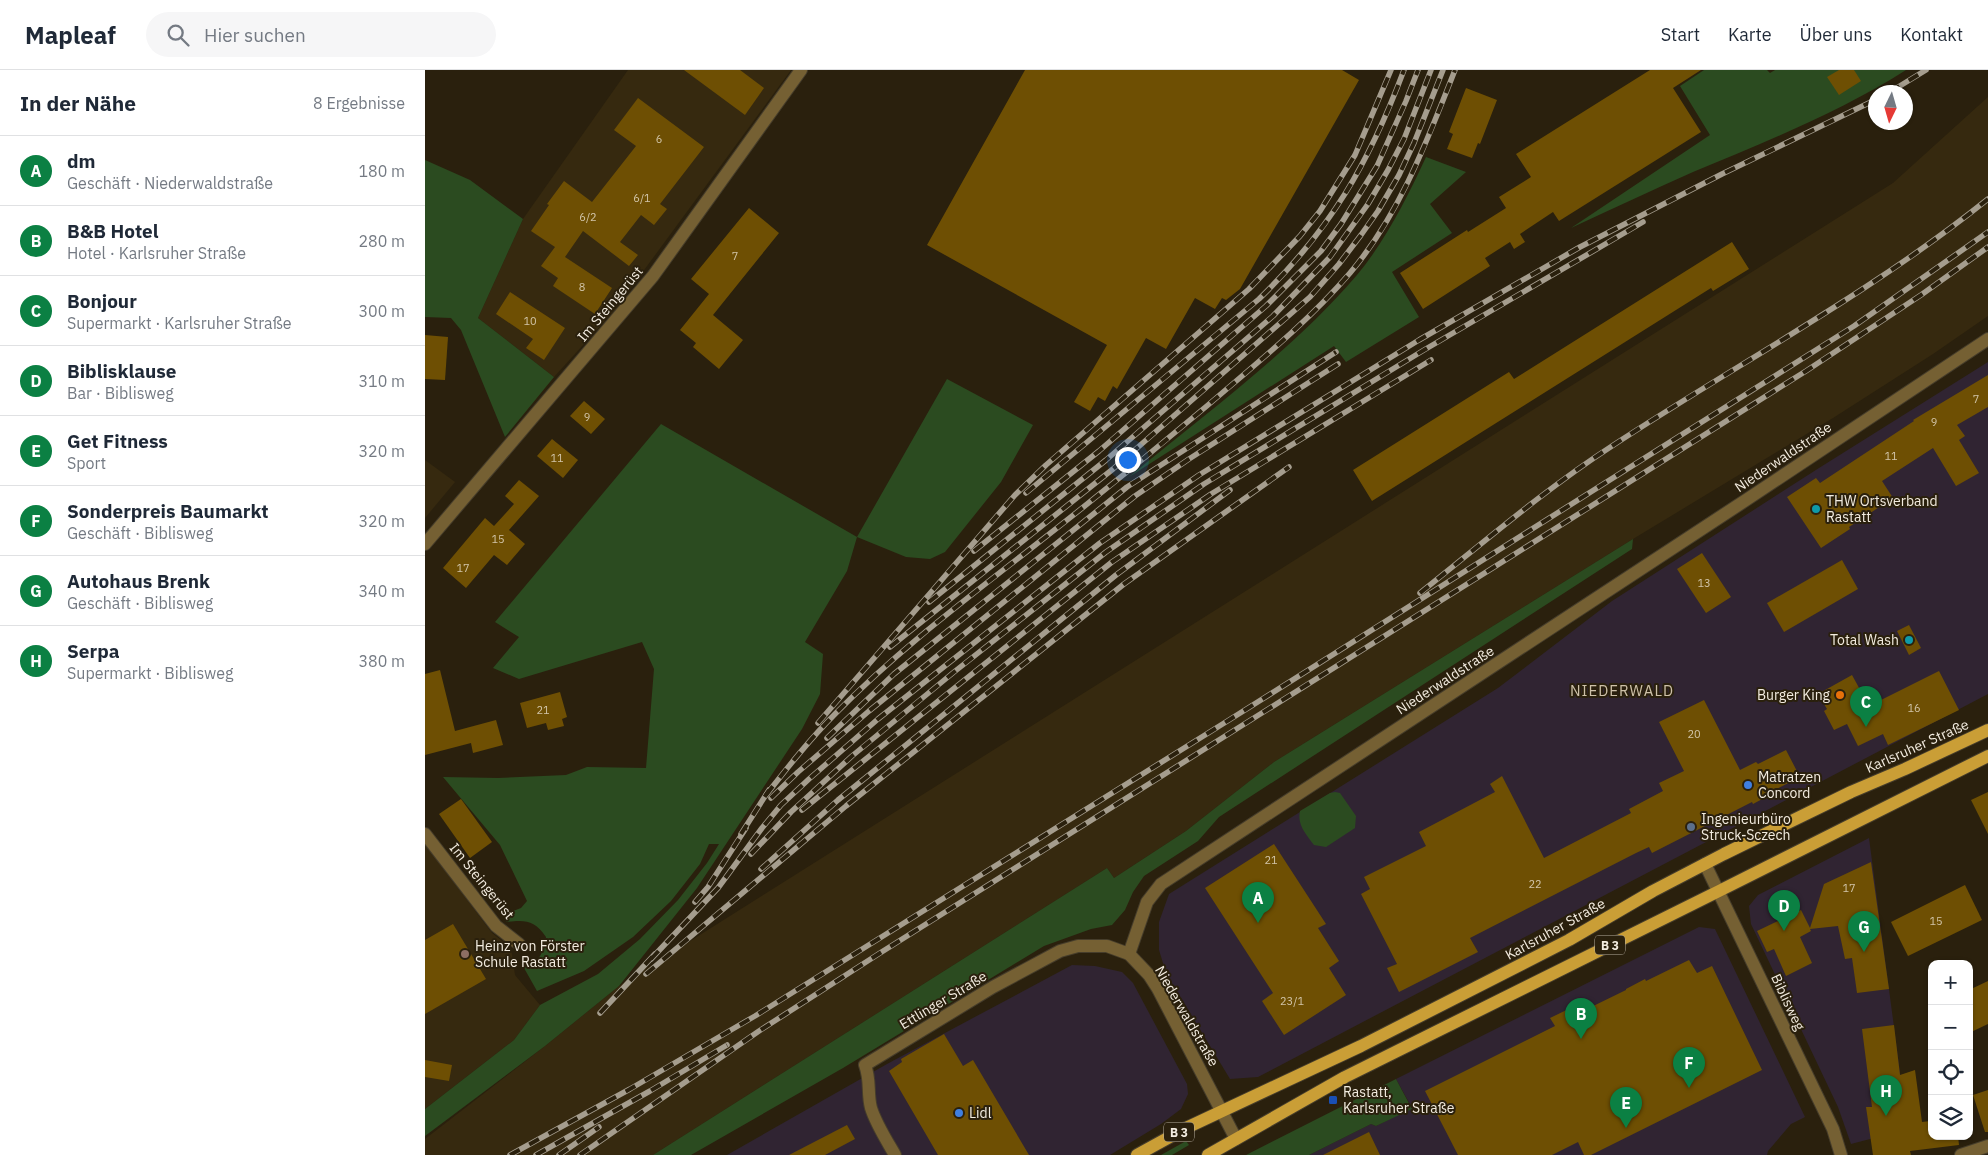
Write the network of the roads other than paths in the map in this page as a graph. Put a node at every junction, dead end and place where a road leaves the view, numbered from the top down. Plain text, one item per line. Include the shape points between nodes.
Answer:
1 (801, 70) edge
2 (1988, 339) edge
3 (425, 544) edge
4 (1988, 730) edge
5 (1988, 756) edge
6 (425, 834) edge
7 (1705, 864) junction
8 (1719, 891) junction
9 (519, 944) dead end
10 (1129, 954) junction
11 (1222, 1112) junction
12 (1236, 1139) junction
13 (1988, 1146) edge
14 (895, 1155) edge
15 (1137, 1155) edge
16 (1207, 1155) edge
17 (1841, 1155) edge
18 (1961, 1155) edge

1 - 3 street, Im Steingerüst via 653,276
2 - 10 street, Niederwaldstraße via 1161,884 1147,902
4 - 7 main road, Karlsruher Straße / B 3 via 1851,792
5 - 8 main road, B 3
6 - 9 street, Im Steingerüst via 496,926
7 - 8 street, Biblisweg
7 - 11 main road, Karlsruher Straße / B 3 via 1547,952
8 - 12 main road, B 3 via 1345,1077
8 - 17 street, Biblisweg via 1833,1129
10 - 11 street, Niederwaldstraße via 1158,989
10 - 14 street, Ettlinger Straße via 1107,946 1078,946 1060,951 993,987 865,1065 870,1076 872,1110
11 - 12 street, Niederwaldstraße
11 - 15 main road, Karlsruher Straße / B 3
12 - 16 main road, B 3
13 - 18 street

